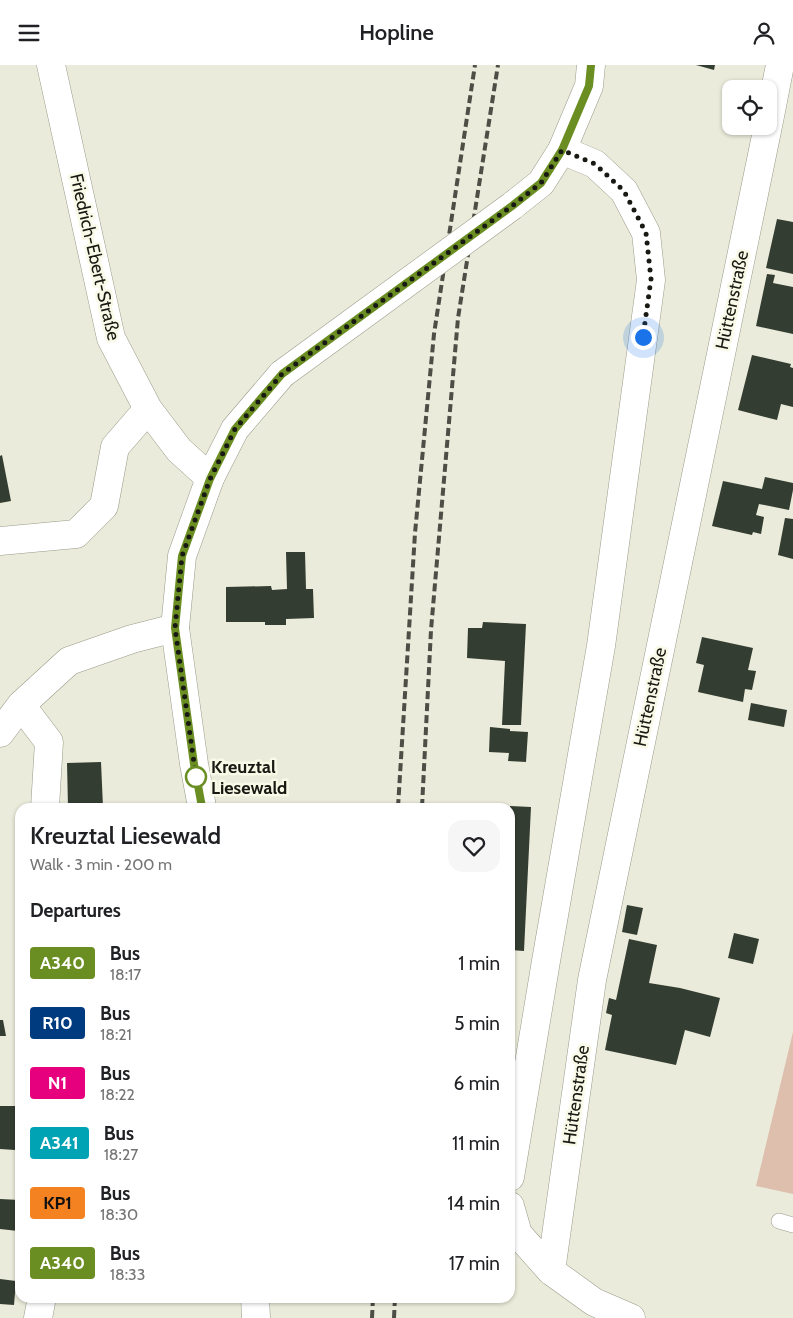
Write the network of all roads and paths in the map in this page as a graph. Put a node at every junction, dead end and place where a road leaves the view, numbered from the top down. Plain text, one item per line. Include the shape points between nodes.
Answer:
1 (51, 65) edge
2 (591, 65) edge
3 (780, 65) edge
4 (777, 80) edge
5 (766, 135) edge
6 (562, 150) junction
7 (148, 409) junction
8 (210, 479) junction
9 (0, 541) edge
10 (175, 628) junction
11 (22, 705) junction
12 (0, 733) edge
13 (45, 803) edge
14 (201, 803) edge
15 (515, 1147) edge
16 (515, 1224) edge
17 (551, 1271) junction
18 (41, 1303) edge
19 (255, 1303) edge
20 (596, 1310) edge
21 (38, 1318) edge
22 (256, 1318) edge
23 (631, 1318) edge

1 - 7 street, Friedrich-Ebert-Straße via 111,339
2 - 6 street via 589,86
3 - 4 street
5 - 17 street, Hüttenstraße via 592,980
6 - 8 street, bridge via 541,183 282,374 235,429
6 - 15 street via 595,164 624,191 646,233 651,279 601,646
7 - 8 street, Friedrich-Ebert-Straße via 179,450
7 - 9 street via 115,447 104,506 76,534
8 - 10 street via 182,556
10 - 11 street via 69,661
10 - 14 street
11 - 12 street
11 - 13 street via 49,742
16 - 17 street via 518,1234
17 - 20 street
18 - 21 street
19 - 22 street
20 - 23 street

